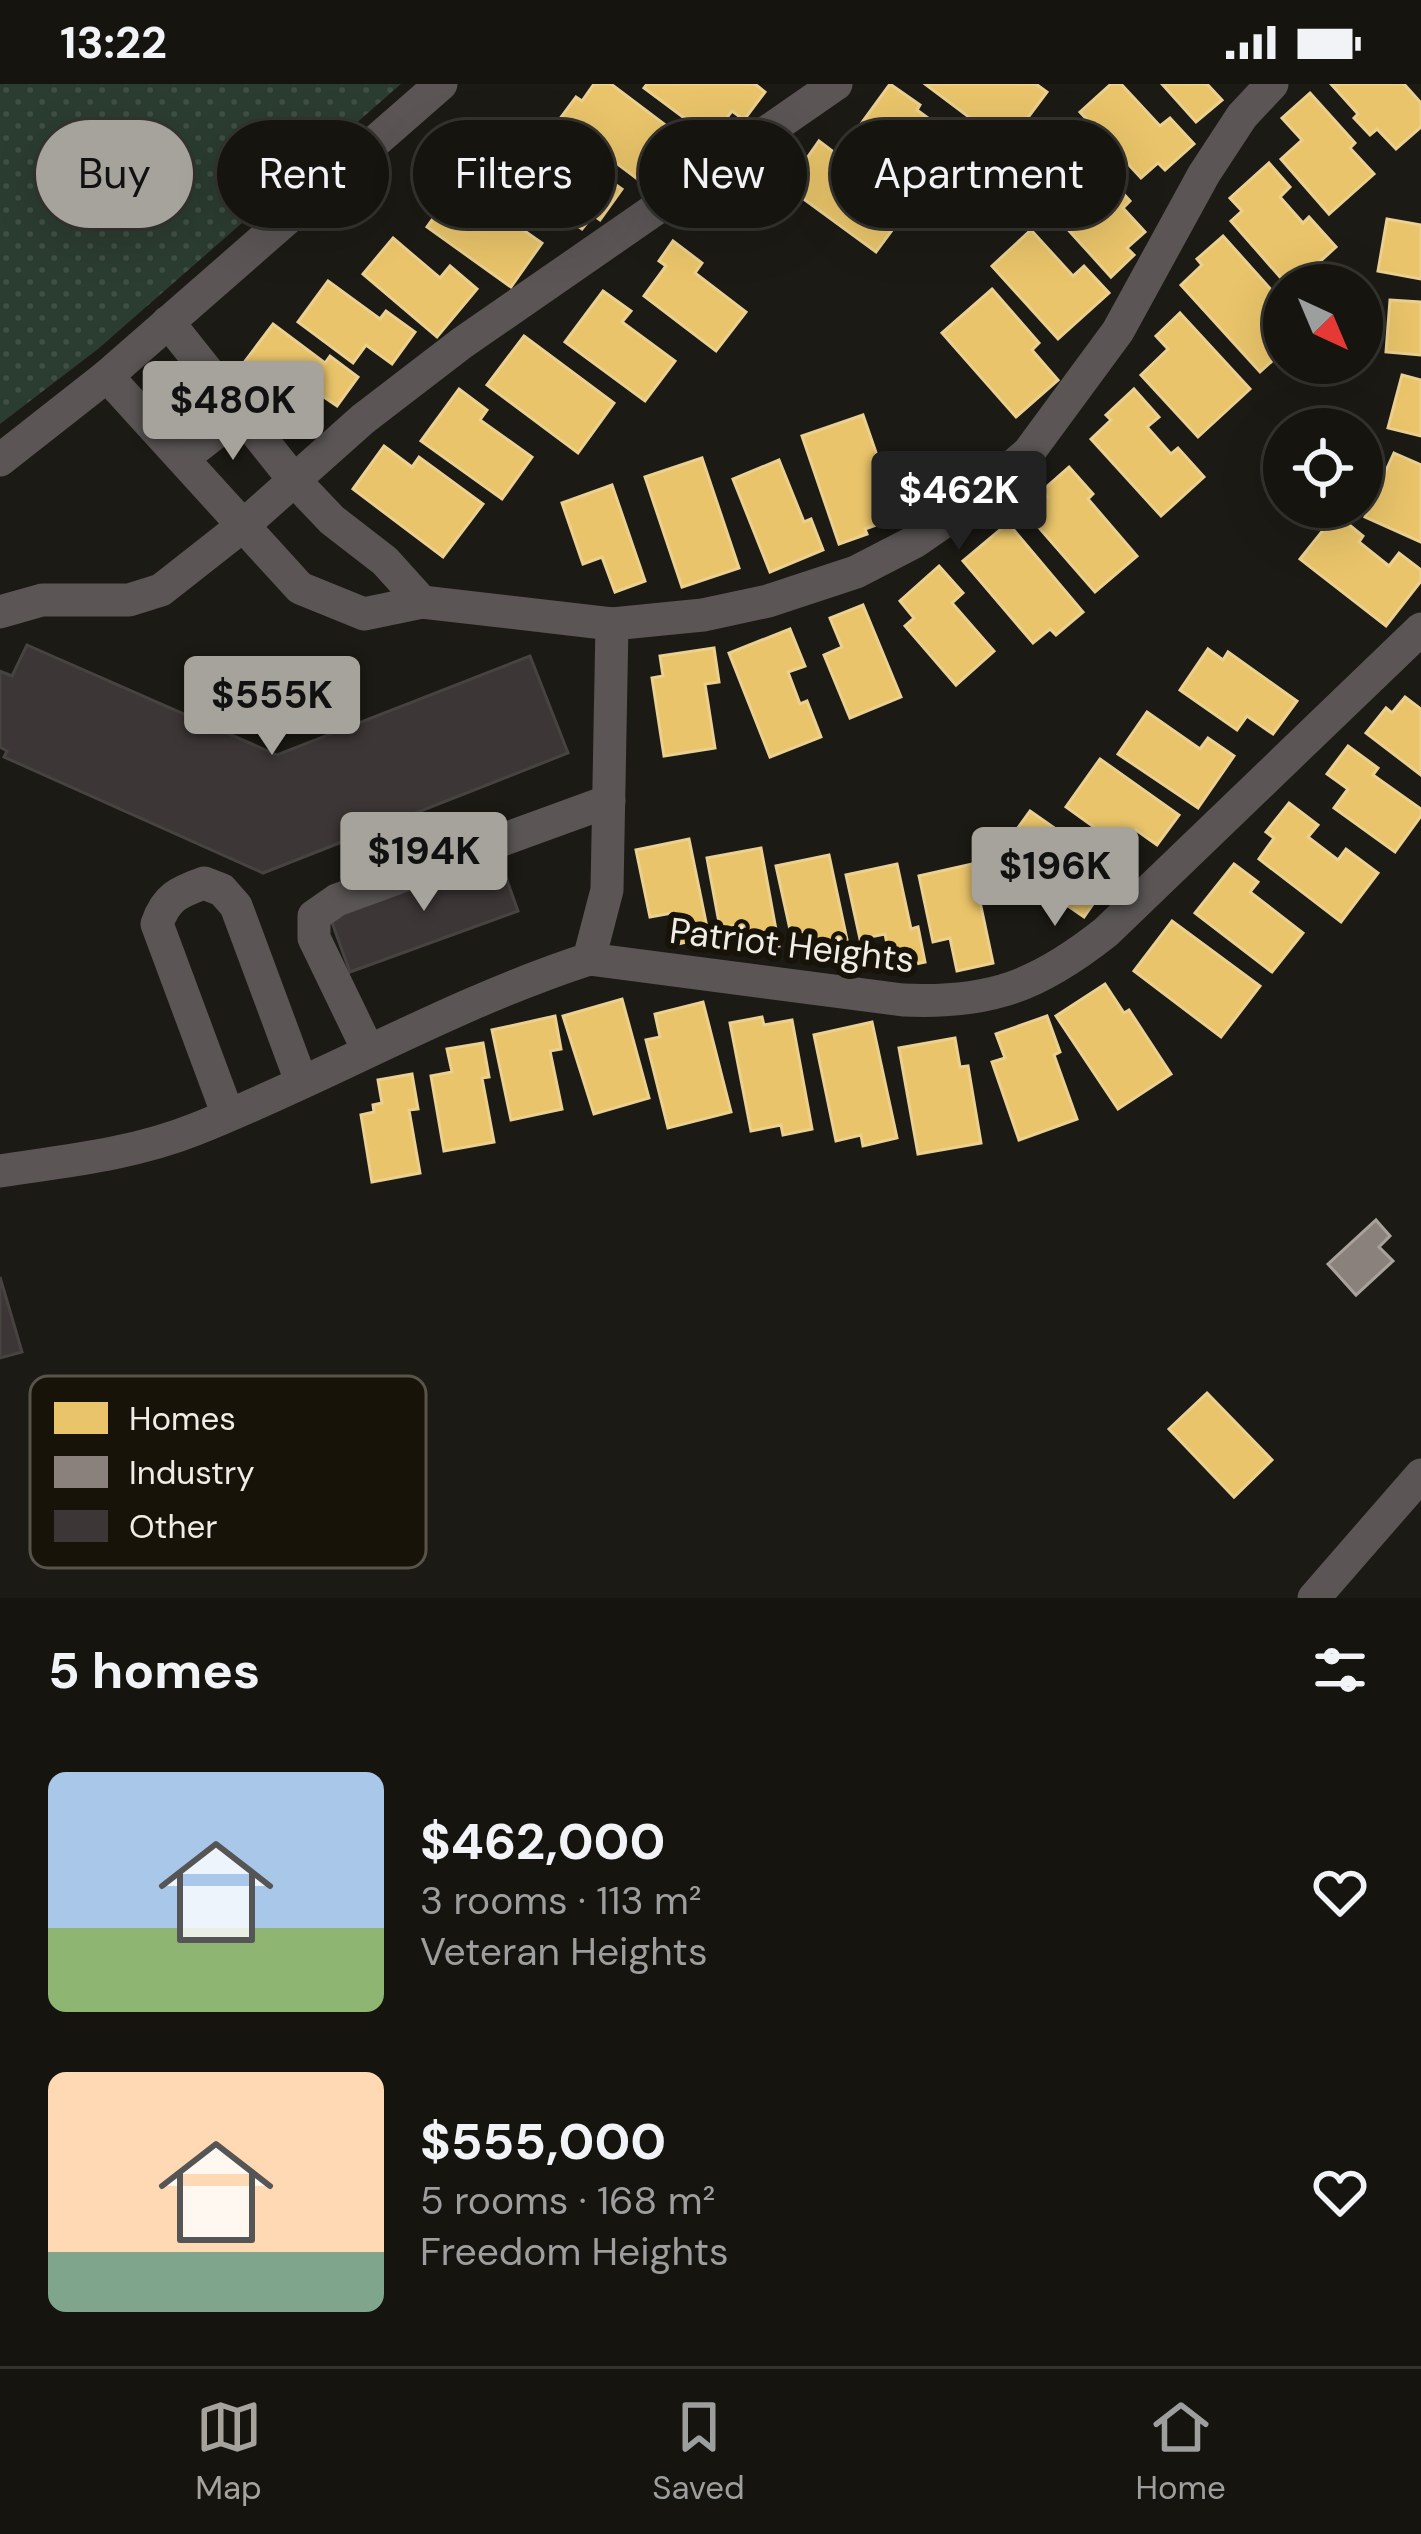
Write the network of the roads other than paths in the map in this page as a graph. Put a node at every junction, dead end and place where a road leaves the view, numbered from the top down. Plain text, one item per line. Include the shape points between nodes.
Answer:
1 (441, 84) edge
2 (836, 84) edge
3 (1271, 84) edge
4 (168, 322) junction
5 (107, 376) junction
6 (241, 413) junction
7 (183, 458) junction
8 (0, 460) edge
9 (294, 480) junction
10 (244, 524) junction
11 (422, 602) junction
12 (0, 612) edge
13 (612, 624) junction
14 (1421, 629) edge
15 (609, 801) junction
16 (589, 958) junction
17 (368, 1050) junction
18 (301, 1081) junction
19 (228, 1114) junction
20 (0, 1171) edge
21 (1421, 1475) edge
22 (1314, 1598) edge

1 - 4 street
2 - 9 street via 462,343
3 - 13 street via 1204,174 1084,381 1029,452 968,505 856,572 703,615
4 - 5 street
4 - 6 street
5 - 7 street
5 - 8 street
6 - 7 street
6 - 9 street
7 - 10 street
9 - 10 street
9 - 11 street
10 - 11 street via 301,588 364,614
10 - 12 street via 161,590 129,600 42,600
11 - 13 street
13 - 15 street
14 - 16 street, Patriot Heights via 1106,932 1062,966 1005,992 952,1003 903,1000
15 - 16 street via 607,890
15 - 17 street via 314,916 314,938
16 - 17 street, Patriot Heights
17 - 18 street, Patriot Heights
18 - 19 street, Patriot Heights
18 - 19 street via 236,906 204,883 175,893 158,924
19 - 20 street, Patriot Heights via 126,1151
21 - 22 street

